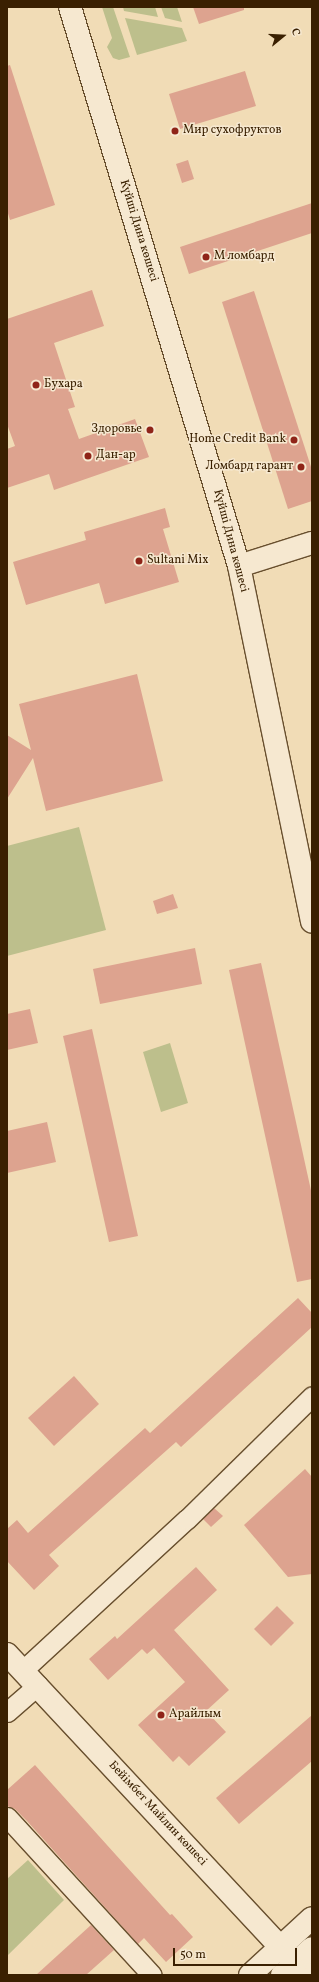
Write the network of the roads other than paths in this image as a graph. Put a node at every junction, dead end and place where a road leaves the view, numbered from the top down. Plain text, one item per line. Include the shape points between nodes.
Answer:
1 (70, 7) edge
2 (312, 543) edge
3 (239, 566) junction
4 (312, 922) edge
5 (312, 1396) edge
6 (7, 1654) edge
7 (30, 1678) junction
8 (7, 1712) edge
9 (7, 1816) edge
10 (312, 1918) edge
11 (281, 1947) junction
12 (312, 1948) edge
13 (294, 1971) edge
14 (145, 1973) edge
15 (250, 1975) edge

1 - 3 street, Күйші Дина көшесі
2 - 3 street
3 - 4 street, Күйші Дина көшесі
5 - 7 street
6 - 7 street, Бейімбет Майлин көшесі
7 - 8 street
7 - 11 street, Бейімбет Майлин көшесі
9 - 14 street
10 - 11 street
11 - 13 street, Бейімбет Майлин көшесі
11 - 15 street
12 - 13 street

